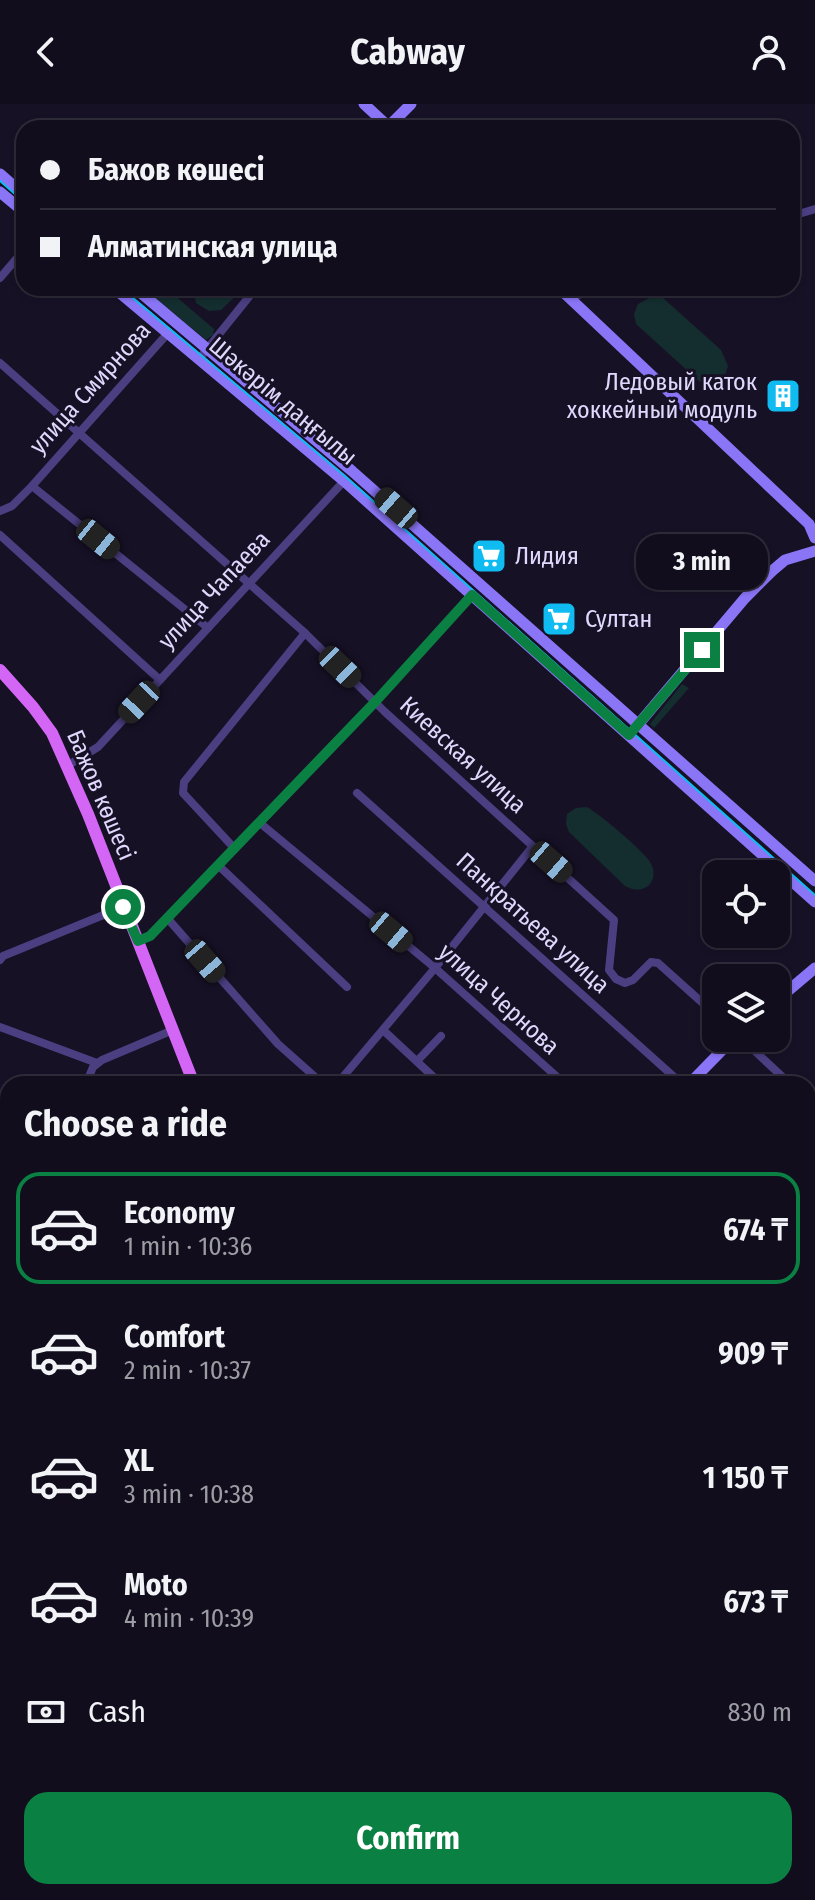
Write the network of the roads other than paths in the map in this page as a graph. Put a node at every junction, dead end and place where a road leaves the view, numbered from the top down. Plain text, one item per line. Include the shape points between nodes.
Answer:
1 (364, 104) edge
2 (411, 104) edge
3 (381, 120) edge
4 (396, 120) edge
5 (0, 174) edge
6 (16, 188) edge
7 (0, 192) edge
8 (16, 205) edge
9 (16, 259) edge
10 (0, 278) edge
11 (124, 296) edge
12 (145, 296) edge
13 (250, 296) edge
14 (575, 296) edge
15 (569, 298) joint
16 (177, 323) junction
17 (168, 333) junction
18 (208, 349) junction
19 (199, 359) junction
20 (0, 363) edge
21 (81, 433) junction
22 (352, 471) junction
23 (344, 481) junction
24 (32, 486) junction
25 (0, 511) edge
26 (0, 535) edge
27 (815, 538) edge
28 (815, 551) edge
29 (251, 584) junction
30 (482, 584) junction
31 (472, 595) junction
32 (208, 628) junction
33 (305, 633) junction
34 (0, 670) edge
35 (160, 680) junction
36 (376, 701) junction
37 (639, 724) junction
38 (629, 735) junction
39 (67, 766) junction
40 (357, 793) dead end
41 (260, 823) junction
42 (533, 846) junction
43 (235, 849) junction
44 (219, 866) junction
45 (815, 881) edge
46 (815, 902) edge
47 (484, 906) junction
48 (123, 907) junction
49 (168, 919) junction
50 (138, 941) junction
51 (0, 960) edge
52 (435, 968) junction
53 (815, 968) edge
54 (347, 987) dead end
55 (790, 989) edge
56 (702, 1002) edge
57 (0, 1027) edge
58 (173, 1030) junction
59 (383, 1030) junction
60 (441, 1036) dead end
61 (720, 1052) edge
62 (756, 1052) edge
63 (417, 1061) junction
64 (97, 1063) junction
65 (90, 1076) edge
66 (191, 1076) edge
67 (314, 1076) edge
68 (344, 1076) edge
69 (433, 1076) edge
70 (556, 1076) edge
71 (673, 1076) edge
72 (697, 1076) edge
73 (781, 1076) edge

1 - 3 main road
2 - 4 main road
5 - 6 main road
7 - 8 main road
9 - 10 street
11 - 17 main road, Шәкәрім даңғылы
12 - 16 main road, Шәкәрім даңғылы
13 - 18 street
14 - 15 street
15 - 27 main road via 809,524
16 - 17 main road, улица Смирнова
16 - 18 main road, Шәкәрім даңғылы
17 - 19 main road, Шәкәрім даңғылы
17 - 21 street, улица Смирнова
18 - 19 street
18 - 22 main road, Шәкәрім даңғылы
19 - 23 main road, Шәкәрім даңғылы
20 - 21 street, Киевская улица
21 - 24 street, улица Смирнова
21 - 29 street, Киевская улица
22 - 23 main road, улица Чапаева
22 - 30 main road, Шәкәрім даңғылы
23 - 29 street, улица Чапаева
23 - 31 main road, Шәкәрім даңғылы
24 - 25 street, улица Смирнова
24 - 32 street
26 - 35 street
28 - 37 main road via 785,560 772,571
29 - 32 street, улица Чапаева
29 - 33 street, Киевская улица
30 - 31 main road
30 - 37 main road, Шәкәрім даңғылы
31 - 36 street
31 - 38 main road, Шәкәрім даңғылы
32 - 35 street, улица Чапаева
33 - 36 street, Киевская улица
33 - 43 street via 184,782 183,793
34 - 39 main road, Бажов көшесі via 52,733
35 - 39 street, улица Чапаева via 98,747
36 - 41 street
36 - 42 street, Киевская улица
37 - 38 main road
37 - 45 main road, Шәкәрім даңғылы
38 - 46 main road, Шәкәрім даңғылы
39 - 48 main road, Бажов көшесі
40 - 47 street, Панкратьева улица
41 - 43 street
41 - 52 street, улица Чернова
42 - 47 street
42 - 56 street, Киевская улица via 614,920 609,970 616,979 633,980 651,962 658,963
43 - 44 street
44 - 49 street
44 - 54 street
47 - 52 street
47 - 71 street, Панкратьева улица
48 - 50 main road, Бажов көшесі
48 - 51 street
49 - 50 street
49 - 67 street via 278,1044
50 - 58 main road, Бажов көшесі
52 - 59 street
52 - 70 street, улица Чернова
53 - 55 main road
57 - 64 street
58 - 64 street
58 - 66 main road, Бажов көшесі
59 - 63 street
59 - 68 street
60 - 63 street
61 - 72 main road
62 - 73 street
63 - 69 street
64 - 65 street

